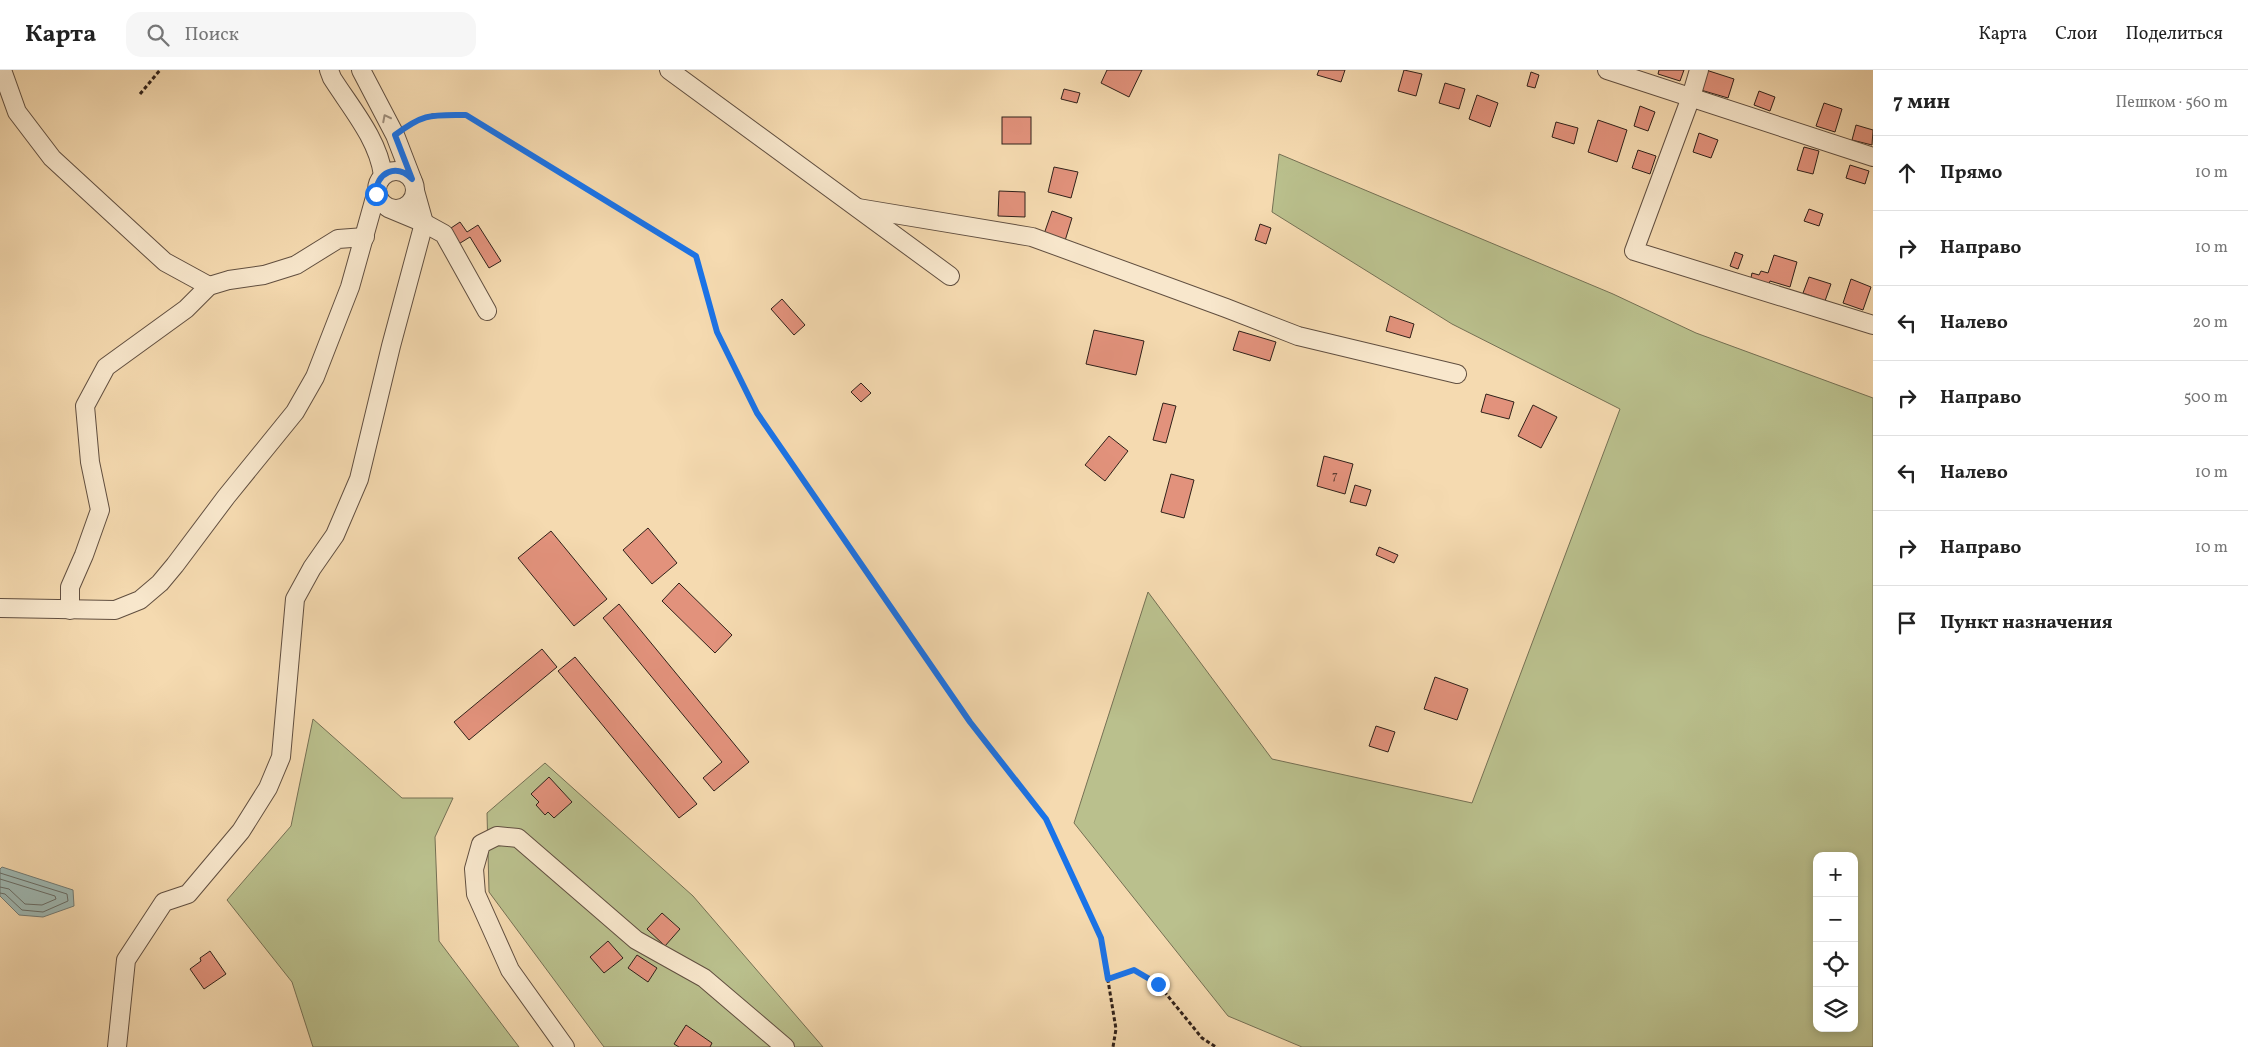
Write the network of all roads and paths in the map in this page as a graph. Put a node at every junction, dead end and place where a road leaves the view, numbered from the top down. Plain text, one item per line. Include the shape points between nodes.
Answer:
1 (2, 70) edge
2 (160, 70) edge
3 (329, 70) edge
4 (361, 70) edge
5 (668, 70) edge
6 (1607, 70) edge
7 (1700, 70) edge
8 (140, 94) dead end
9 (1691, 98) junction
10 (395, 135) junction
11 (1873, 157) edge
12 (383, 175) junction
13 (414, 185) junction
14 (376, 194) junction
15 (388, 208) junction
16 (858, 208) junction
17 (424, 223) junction
18 (365, 236) junction
19 (950, 276) dead end
20 (209, 286) junction
21 (487, 311) dead end
22 (1873, 325) edge
23 (1457, 374) dead end
24 (0, 608) edge
25 (70, 610) junction
26 (1108, 979) junction
27 (117, 1047) edge
28 (565, 1047) edge
29 (785, 1047) edge
30 (1113, 1047) edge
31 (1216, 1047) edge

1 - 20 street via 17,112 52,158 165,262
2 - 8 path
3 - 12 street via 381,159
10 -> 4 street
5 - 16 street
6 - 9 street
7 - 9 street
9 - 11 street
9 - 22 street via 1634,251
10 - 13 street
10 - 26 path via 430,115 466,115 696,256 717,332 757,413 970,722 1046,819 1101,938
12 - 13 street via 402,171
12 - 14 street via 378,180
13 - 15 street via 414,197 406,206
13 - 17 street
14 - 15 street
14 - 18 street
15 - 17 street
16 - 19 street
16 - 23 street via 1032,237 1298,336
17 - 21 street via 444,234
17 - 27 street via 359,479 335,535 295,599 281,757 268,788 236,838 188,894 164,902 126,960
18 - 20 street via 338,239 296,265
18 - 25 street via 328,350 299,405 175,565 140,600 115,610
20 - 25 street via 186,309 106,367 85,406 90,462 100,510 70,587
24 - 25 street
26 - 30 path via 1116,1029
26 - 31 path via 1134,970 1158,984 1202,1038
28 - 29 street via 510,970 476,894 474,869 481,844 497,836 518,838 636,940 704,978

